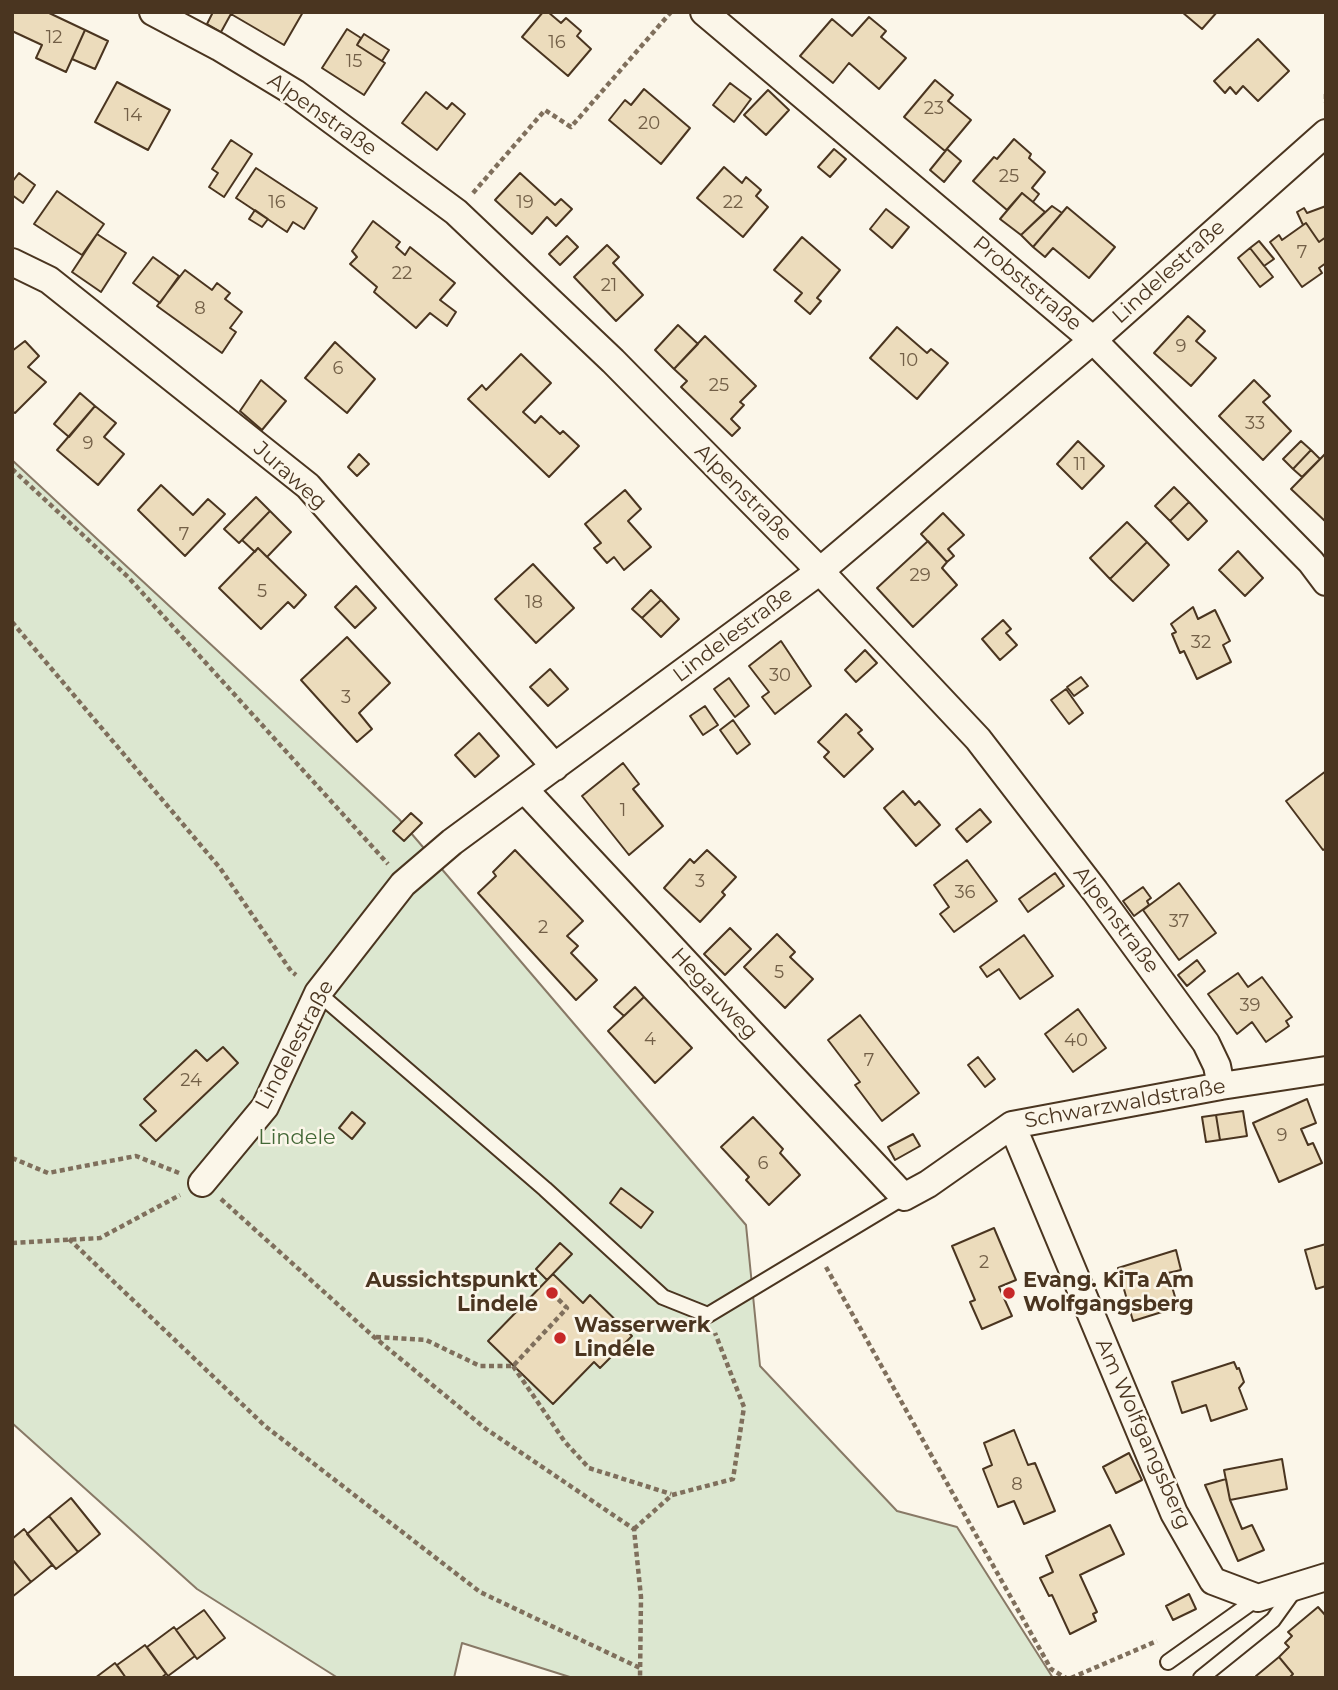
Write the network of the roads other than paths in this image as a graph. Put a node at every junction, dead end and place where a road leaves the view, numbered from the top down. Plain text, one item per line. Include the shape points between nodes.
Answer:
1 (153, 12) edge
2 (704, 12) edge
3 (1326, 134) edge
4 (12, 262) edge
5 (1093, 340) junction
6 (820, 570) junction
7 (1326, 582) edge
8 (555, 767) junction
9 (524, 790) junction
10 (318, 993) junction
11 (1326, 1070) edge
12 (1221, 1086) junction
13 (1012, 1125) junction
14 (202, 1183) road end
15 (904, 1197) junction
16 (1326, 1577) edge
17 (1297, 1586) junction
18 (1258, 1598) junction
19 (1168, 1662) dead end
20 (1201, 1678) edge

1 - 6 street, Alpenstraße via 295,93 456,212 613,361
2 - 5 street, Probststraße
3 - 5 street, Lindelestraße
4 - 8 street, Juraweg via 49,280 308,486
5 - 6 street, Lindelestraße
5 - 7 street, Probststraße
6 - 8 street, Lindelestraße
6 - 12 street, Alpenstraße via 978,739 1206,1043
8 - 9 street, Lindelestraße
9 - 10 street, Lindelestraße via 403,884
9 - 15 street, Hegauweg
10 - 14 street, Lindelestraße via 265,1107
10 - 15 lane via 663,1297 708,1315
11 - 12 street, Schwarzwaldstraße
12 - 13 street, Schwarzwaldstraße
13 - 15 street, Schwarzwaldstraße
13 - 18 street, Am Wolfgangsberg via 1174,1513 1213,1581
16 - 17 street
17 - 18 street
17 - 20 lane via 1273,1620
18 - 19 lane

